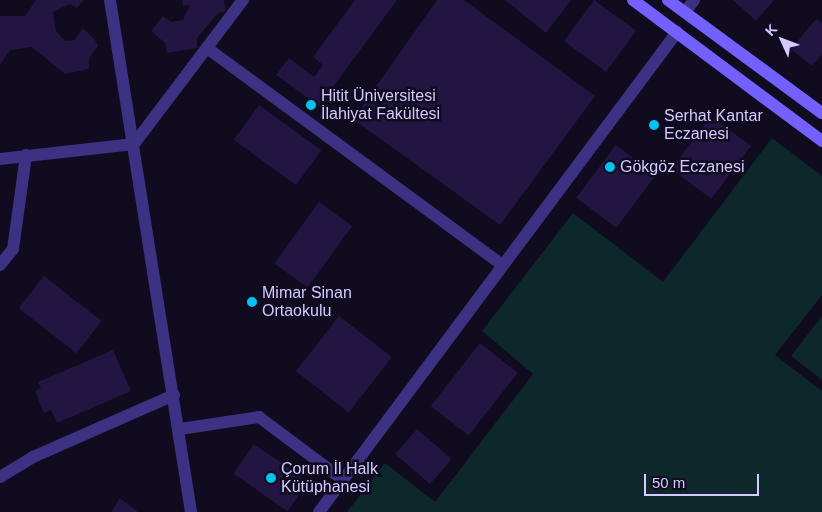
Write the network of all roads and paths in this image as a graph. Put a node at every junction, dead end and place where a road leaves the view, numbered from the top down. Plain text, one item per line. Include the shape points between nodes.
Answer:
1 (110, 0) edge
2 (243, 0) edge
3 (633, 0) edge
4 (668, 0) edge
5 (694, 0) edge
6 (685, 12) junction
7 (677, 32) junction
8 (207, 48) junction
9 (822, 113) edge
10 (822, 141) edge
11 (134, 144) junction
12 (26, 155) junction
13 (0, 159) edge
14 (0, 265) edge
15 (502, 265) junction
16 (174, 395) junction
17 (180, 429) junction
18 (0, 477) edge
19 (342, 479) junction
20 (191, 512) edge
21 (319, 512) edge

1 - 11 street
2 - 8 street
3 - 7 main road
4 - 6 main road
5 - 6 street
6 - 9 main road
7 - 10 main road
7 - 15 street
8 - 11 street
8 - 15 street
11 - 12 street
11 - 16 street
12 - 13 street
12 - 14 street via 13,249
15 - 19 street
16 - 17 street
16 - 18 street via 34,457
17 - 19 street via 259,417
17 - 20 street
19 - 21 street

